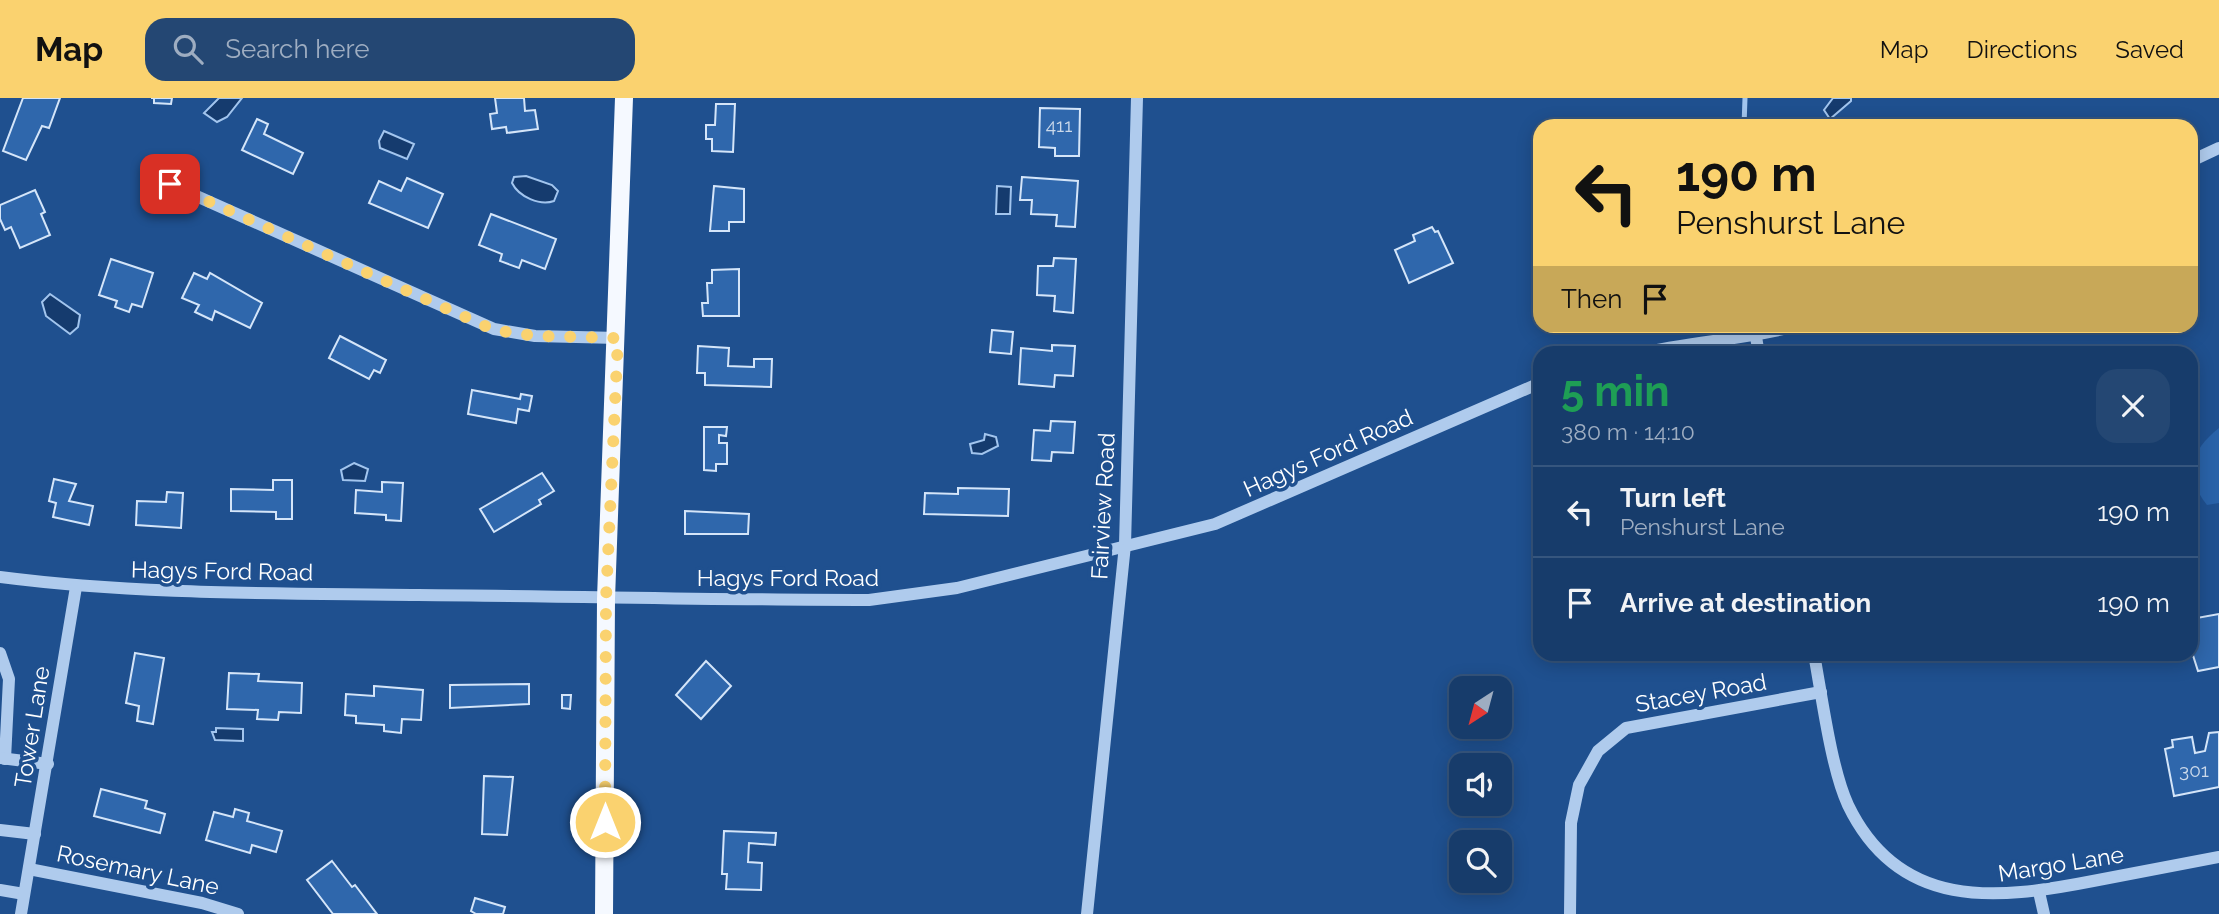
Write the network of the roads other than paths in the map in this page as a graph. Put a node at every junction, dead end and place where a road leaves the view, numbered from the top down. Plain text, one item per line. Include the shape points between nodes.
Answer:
1 (624, 98) edge
2 (1137, 98) edge
3 (2219, 148) edge
4 (2198, 158) edge
5 (147, 174) dead end
6 (1771, 333) edge
7 (1756, 337) junction
8 (618, 338) junction
9 (1683, 346) edge
10 (1758, 346) edge
11 (1533, 386) edge
12 (1125, 545) junction
13 (0, 577) edge
14 (76, 587) junction
15 (606, 599) junction
16 (0, 653) edge
17 (1815, 661) edge
18 (1821, 692) junction
19 (2, 759) edge
20 (48, 764) junction
21 (0, 831) edge
22 (35, 834) junction
23 (2219, 857) edge
24 (29, 869) junction
25 (0, 890) edge
26 (2039, 892) junction
27 (24, 894) junction
28 (21, 914) edge
29 (238, 914) edge
30 (604, 914) edge
31 (1087, 914) edge
32 (1570, 914) edge
33 (2044, 914) edge

1 - 8 main road
2 - 12 street, Fairview Road
3 - 4 street
5 - 8 street via 494,330 545,337
6 - 7 street
7 - 9 street
7 - 10 street
8 - 15 main road
11 - 12 street, Hagys Ford Road via 1214,524
12 - 15 street, Hagys Ford Road via 911,596
12 - 31 street, Fairview Road
13 - 14 street, Hagys Ford Road
14 - 15 street, Hagys Ford Road
14 - 20 street, Tower Lane
15 - 30 main road
16 - 19 street via 9,678
17 - 18 street, Margo Lane
18 - 26 street, Margo Lane via 1848,804 1871,841 1900,870 1943,891 1991,896
18 - 32 street, Stacey Road via 1626,728 1598,751 1579,785 1571,822
19 - 20 street
20 - 22 street, Tower Lane
21 - 22 street
22 - 24 street, Tower Lane
23 - 26 street, Margo Lane
24 - 27 street, Tower Lane
24 - 29 street, Rosemary Lane
25 - 27 street
26 - 33 street
27 - 28 street, Tower Lane

